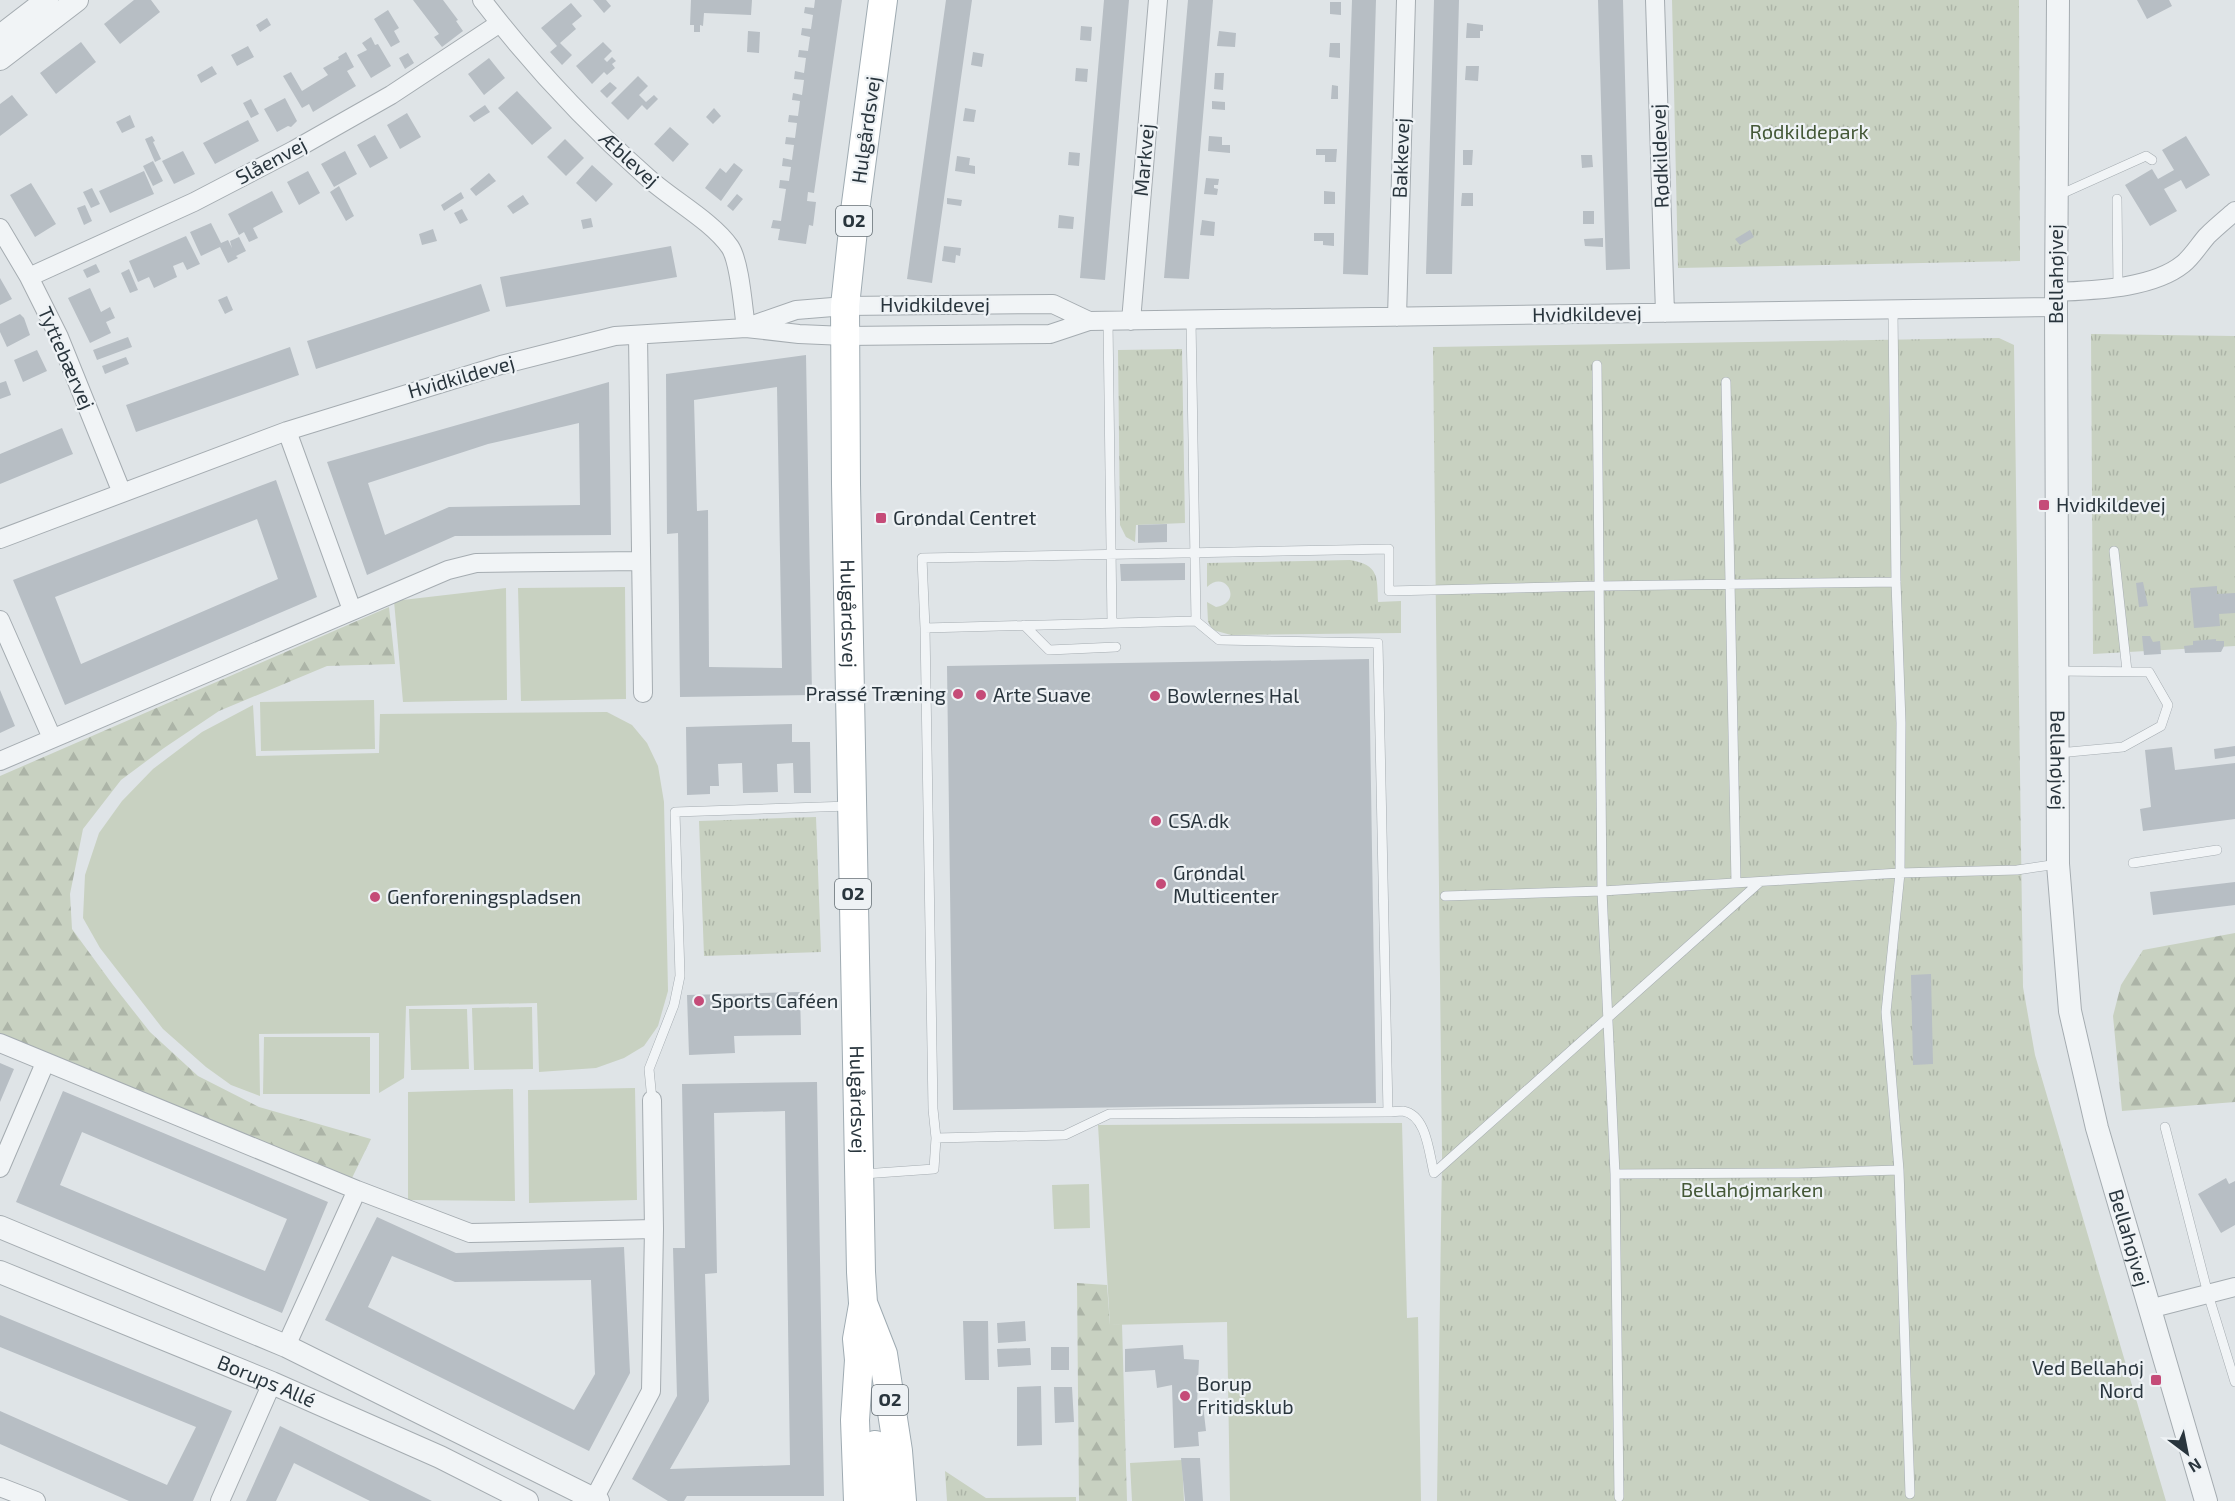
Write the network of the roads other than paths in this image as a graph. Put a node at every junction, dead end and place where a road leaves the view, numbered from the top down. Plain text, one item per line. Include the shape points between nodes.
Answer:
1 (47, 0) edge
2 (76, 0) edge
3 (482, 0) edge
4 (883, 0) edge
5 (1158, 0) edge
6 (1406, 0) edge
7 (1656, 0) edge
8 (2058, 0) edge
9 (500, 23) junction
10 (0, 36) edge
11 (0, 59) edge
12 (2152, 160) dead end
13 (2057, 196) junction
14 (2117, 199) dead end
15 (2235, 211) edge
16 (0, 228) edge
17 (29, 277) junction
18 (2118, 287) junction
19 (2056, 300) junction
20 (845, 306) junction
21 (1893, 310) junction
22 (1665, 313) junction
23 (1396, 316) junction
24 (1191, 320) junction
25 (1089, 321) junction
26 (1108, 321) junction
27 (1131, 321) junction
28 (746, 328) junction
29 (638, 335) junction
30 (845, 336) junction
31 (1597, 365) dead end
32 (1726, 382) dead end
33 (287, 431) junction
34 (122, 493) junction
35 (0, 539) edge
36 (2114, 551) dead end
37 (1195, 553) junction
38 (1111, 554) junction
39 (641, 561) junction
40 (1896, 582) junction
41 (1730, 584) junction
42 (1600, 586) junction
43 (352, 610) junction
44 (0, 620) edge
45 (1196, 621) junction
46 (1113, 623) junction
47 (1024, 625) junction
48 (925, 628) junction
49 (1116, 647) dead end
50 (2057, 671) junction
51 (2127, 671) junction
52 (643, 693) dead end
53 (51, 738) junction
54 (2057, 753) junction
55 (0, 761) edge
56 (852, 806) junction
57 (2217, 850) dead end
58 (2133, 863) dead end
59 (2058, 864) junction
60 (1900, 873) junction
61 (1760, 882) junction
62 (1736, 883) junction
63 (1602, 891) junction
64 (1445, 896) dead end
65 (1609, 1017) junction
66 (0, 1043) edge
67 (45, 1063) junction
68 (652, 1100) joint
69 (1388, 1112) junction
70 (2165, 1127) dead end
71 (936, 1138) junction
72 (0, 1168) edge
73 (1899, 1170) junction
74 (1615, 1174) junction
75 (858, 1175) junction
76 (357, 1190) junction
77 (0, 1227) edge
78 (654, 1229) junction
79 (0, 1272) edge
80 (2235, 1287) edge
81 (2208, 1294) junction
82 (864, 1303) junction
83 (2149, 1309) junction
84 (286, 1346) junction
85 (859, 1360) junction
86 (2235, 1382) edge
87 (272, 1383) junction
88 (0, 1486) edge
89 (1911, 1494) dead end
90 (1619, 1497) dead end
91 (596, 1500) edge
92 (36, 1501) edge
93 (220, 1501) edge
94 (527, 1501) edge
95 (858, 1501) edge
96 (879, 1501) edge
97 (902, 1501) edge
98 (2206, 1501) edge

1 - 10 street
2 - 11 street
3 - 9 street, Æblevej
4 - 20 main road, Hulgårdsvej / O2
5 - 27 street, Markvej
6 - 23 street, Bakkevej
7 - 22 street, Rødkildevej
8 - 13 street, Bellahøjvej
9 - 17 street, Slåenvej via 392,95 294,150 194,202
9 - 28 street, Æblevej via 599,133 657,186 717,232 731,249
12 - 13 lane via 2146,156
13 - 19 street, Bellahøjvej
14 - 18 lane
15 - 18 street, Hvidkildevej via 2182,264 2161,276
16 - 17 street, Tyttebærvej
17 - 34 street, Tyttebærvej via 59,337
18 - 19 street, Hvidkildevej
19 - 21 street, Hvidkildevej
19 - 50 street, Bellahøjvej
20 - 25 street, Hvidkildevej via 1053,304
20 - 28 street, Hvidkildevej via 796,310
20 - 30 main road, Hulgårdsvej / O2
21 - 22 street, Hvidkildevej
21 - 40 lane
22 - 23 street, Hvidkildevej
23 - 24 street, Hvidkildevej
24 - 27 street, Hvidkildevej
24 - 37 lane
25 - 26 street, Hvidkildevej
25 - 30 street, Hvidkildevej via 1050,334
26 - 27 street, Hvidkildevej
26 - 38 lane
28 - 29 street, Hvidkildevej
28 - 30 street, Hvidkildevej
29 - 33 street, Hvidkildevej via 615,336 501,365
29 - 39 street
30 - 56 main road, Hulgårdsvej / O2
31 - 42 lane
32 - 41 lane
33 - 34 street, Hvidkildevej
33 - 43 street
34 - 35 street, Hvidkildevej
36 - 51 lane
37 - 38 lane
37 - 42 lane via 1389,549 1389,591
37 - 45 lane
38 - 46 lane
38 - 48 lane via 922,558
39 - 43 street via 476,563 448,570
39 - 52 street
40 - 41 lane
40 - 60 lane via 1901,723
41 - 42 lane
41 - 62 lane
42 - 63 lane
43 - 53 street
44 - 53 street
45 - 46 lane
45 - 69 lane via 1219,640 1378,643
46 - 47 lane
47 - 48 lane
47 - 49 lane via 1049,650
48 - 71 lane
50 - 51 lane
50 - 54 street, Bellahøjvej
51 - 54 lane via 2149,672 2168,705 2161,726 2123,747
53 - 55 street
54 - 59 street, Bellahøjvej
56 - 68 lane via 675,812 680,976 674,1005 649,1069
56 - 75 main road, Hulgårdsvej / O2
57 - 58 lane
59 - 60 lane via 2017,870
59 - 83 street, Bellahøjvej via 2070,1011 2097,1128
60 - 61 lane
60 - 73 lane via 1886,1012
61 - 62 lane
61 - 65 lane
62 - 63 lane
63 - 64 lane
63 - 65 lane
65 - 69 lane via 1434,1173 1421,1124 1403,1111
65 - 74 lane
66 - 67 street
67 - 72 street
67 - 76 street
68 - 78 street, Borups Allé
69 - 71 lane via 1109,1114 1065,1136
70 - 81 lane
71 - 75 lane via 934,1169
73 - 74 lane
73 - 89 lane
74 - 90 lane
75 - 82 main road, Hulgårdsvej / O2
76 - 78 street via 470,1233
76 - 84 street, Borups Allé
77 - 84 street, Borups Allé
78 - 91 street, Borups Allé via 651,1391
79 - 87 street, Borups Allé
80 - 81 street
81 - 83 street
81 - 86 lane
82 - 85 main road, Hulgårdsvej / O2 via 857,1340
82 - 97 main road, Hulgårdsvej / O2 via 883,1354
83 - 98 street, Bellahøjvej
84 - 91 street, Borups Allé
85 - 95 main road, Hulgårdsvej / O2 via 855,1420
85 - 96 main road via 873,1419
87 - 93 street
87 - 94 street, Borups Allé via 440,1457
88 - 92 street

